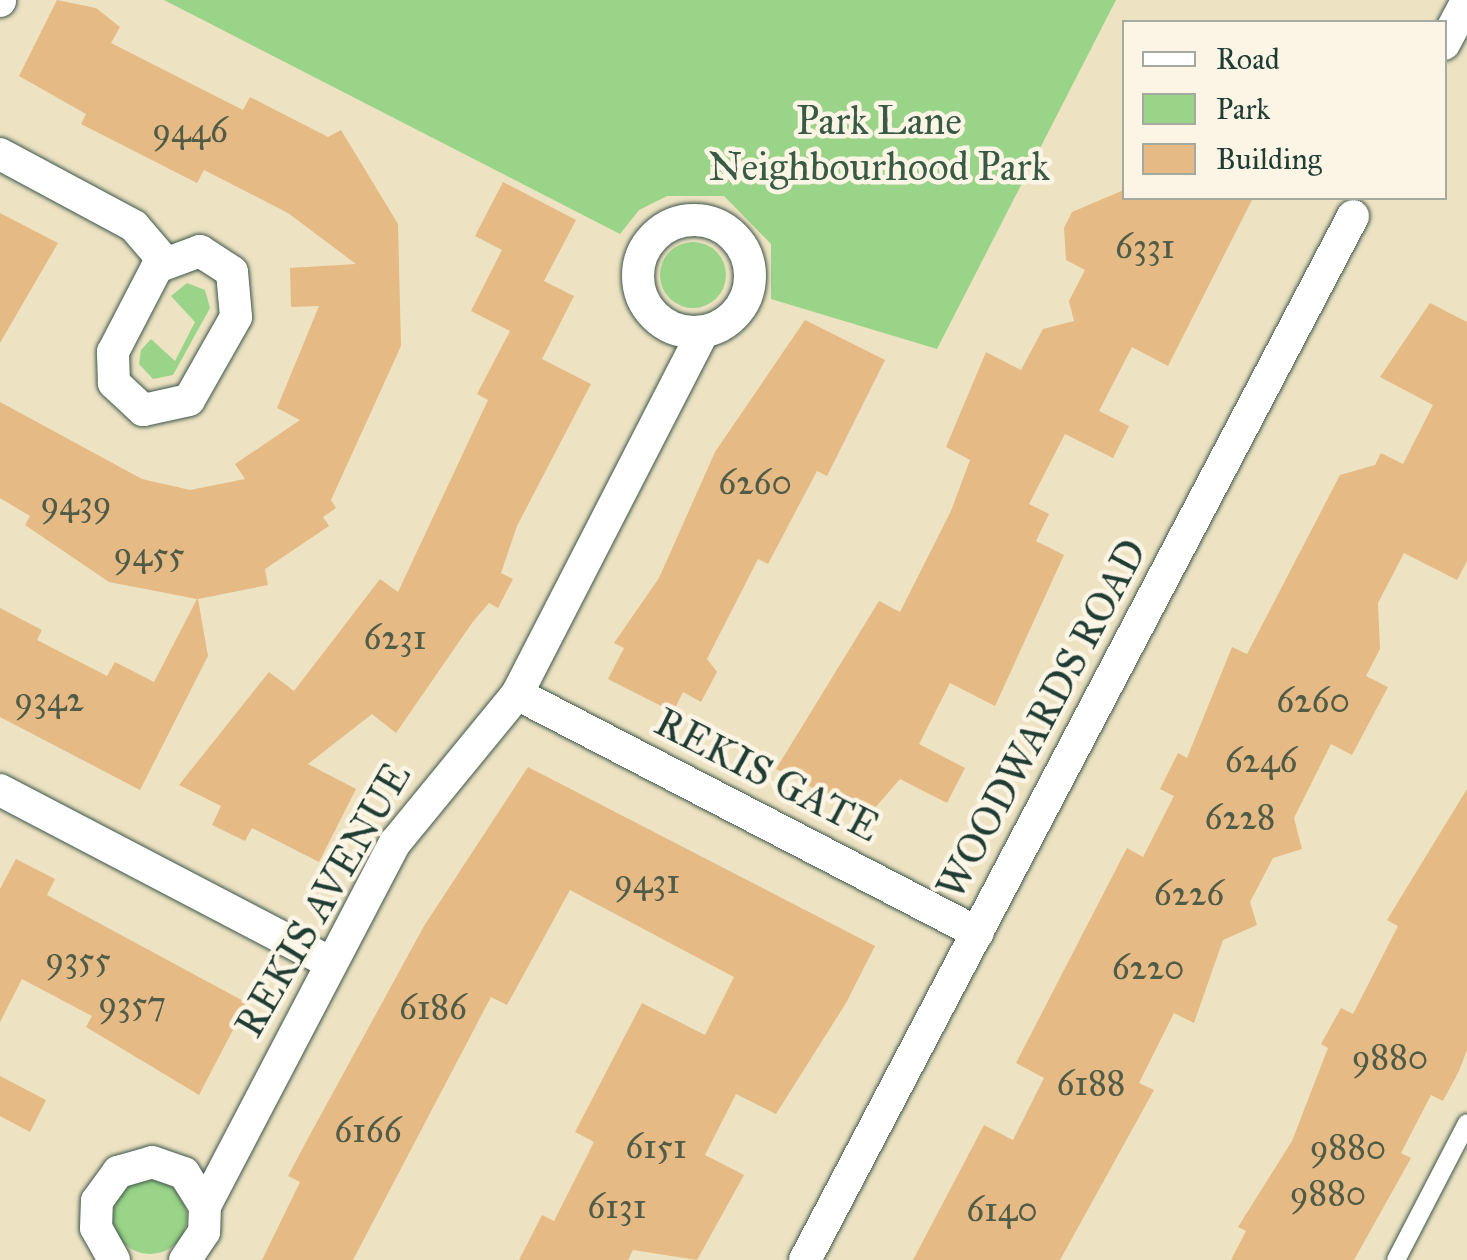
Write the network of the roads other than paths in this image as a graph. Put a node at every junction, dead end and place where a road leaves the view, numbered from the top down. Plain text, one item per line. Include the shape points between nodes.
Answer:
1 (1467, 1) edge
2 (1447, 38) edge
3 (0, 154) edge
4 (1353, 216) dead end
5 (164, 261) junction
6 (703, 332) dead end
7 (517, 694) junction
8 (0, 790) edge
9 (978, 933) junction
10 (329, 962) junction
11 (1467, 1122) edge
12 (205, 1206) junction
13 (114, 1260) edge
14 (185, 1260) edge
15 (805, 1260) edge
16 (1396, 1260) edge

1 - 2 street
3 - 5 street via 134,226
4 - 9 street, WOODWARDS ROAD
5 - 5 street via 110,368 129,402 160,412 201,387 240,301 232,272 214,256 184,251
6 - 7 street, REKIS AVENUE
7 - 9 street, REKIS GATE
7 - 10 street, REKIS AVENUE via 420,804
8 - 10 street
9 - 15 street, WOODWARDS ROAD
10 - 12 street, REKIS AVENUE
11 - 16 lane
12 - 13 street via 169,1165 118,1172 95,1219
12 - 14 street, REKIS AVENUE via 204,1232

